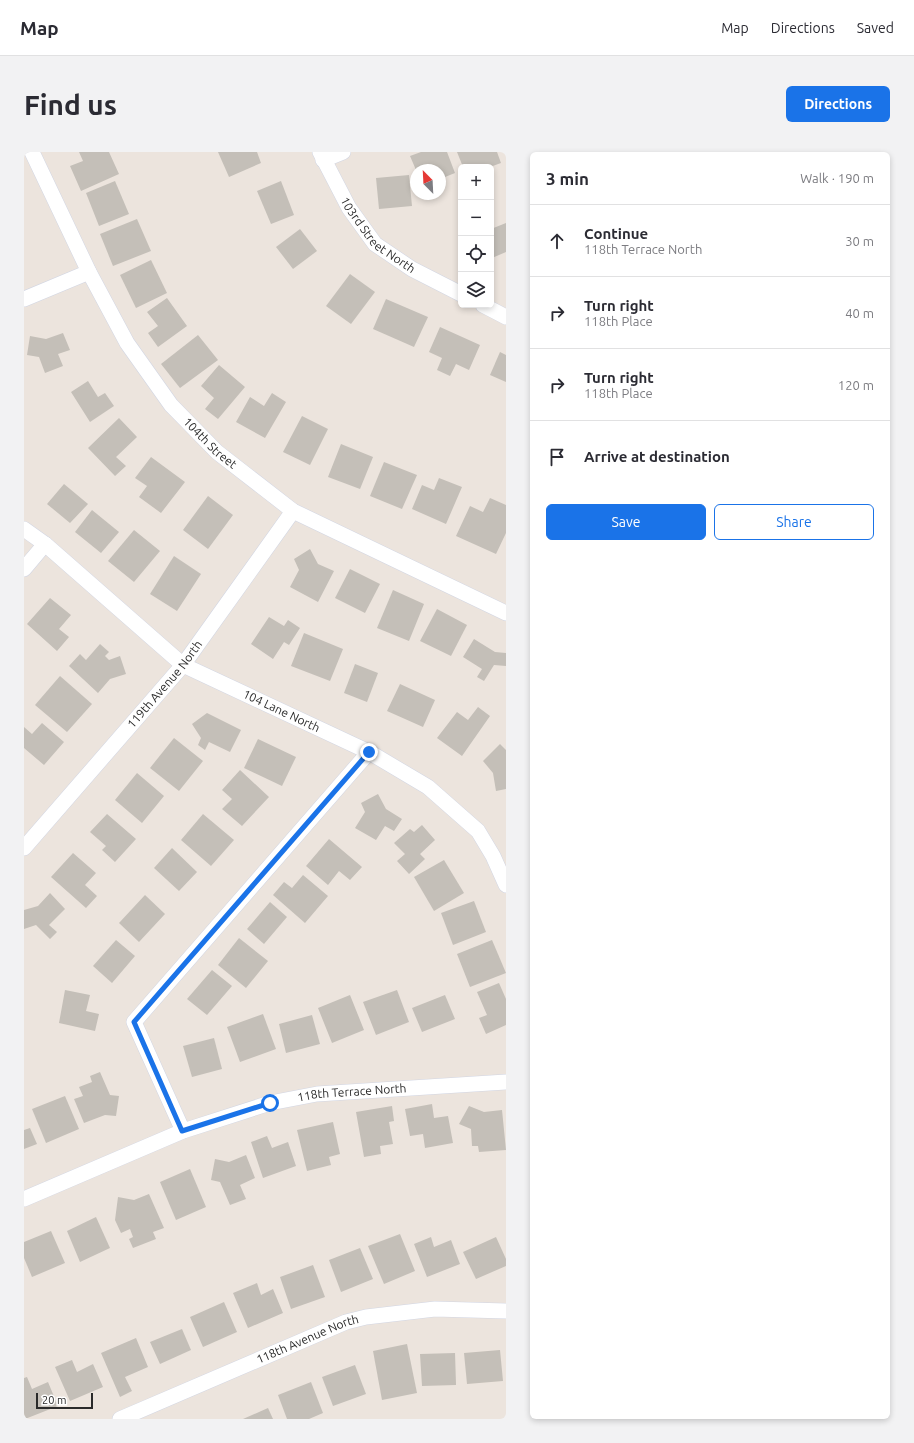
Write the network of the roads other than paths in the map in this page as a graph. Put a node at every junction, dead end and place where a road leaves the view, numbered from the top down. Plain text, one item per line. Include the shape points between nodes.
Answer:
1 (32, 152) edge
2 (343, 152) edge
3 (322, 156) edge
4 (89, 272) junction
5 (458, 292) edge
6 (24, 299) edge
7 (489, 308) edge
8 (506, 317) edge
9 (293, 511) junction
10 (24, 529) edge
11 (45, 544) junction
12 (24, 568) edge
13 (506, 613) edge
14 (183, 665) junction
15 (369, 752) junction
16 (24, 848) edge
17 (506, 885) edge
18 (506, 1082) edge
19 (182, 1131) junction
20 (24, 1199) edge
21 (506, 1311) edge
22 (120, 1419) edge

1 - 4 street, 104th Street
2 - 3 street
3 - 5 street, 103rd Street North via 349,208 375,244 412,269
4 - 6 street
4 - 9 street, 104th Street via 127,343 171,405 217,452
7 - 8 street
9 - 13 street, 104th Street
9 - 14 street, 119th Avenue North
10 - 11 street, 104 Lane North
11 - 12 street
11 - 14 street, 104 Lane North
14 - 15 street, 104 Lane North
14 - 16 street, 119th Avenue North
15 - 17 street, 104 Lane North via 428,786 478,831
15 - 19 street via 134,1022
18 - 19 street, 118th Terrace North via 317,1094 270,1103
19 - 20 street, 118th Terrace North
21 - 22 street, 118th Avenue North via 435,1309 366,1317 346,1322

